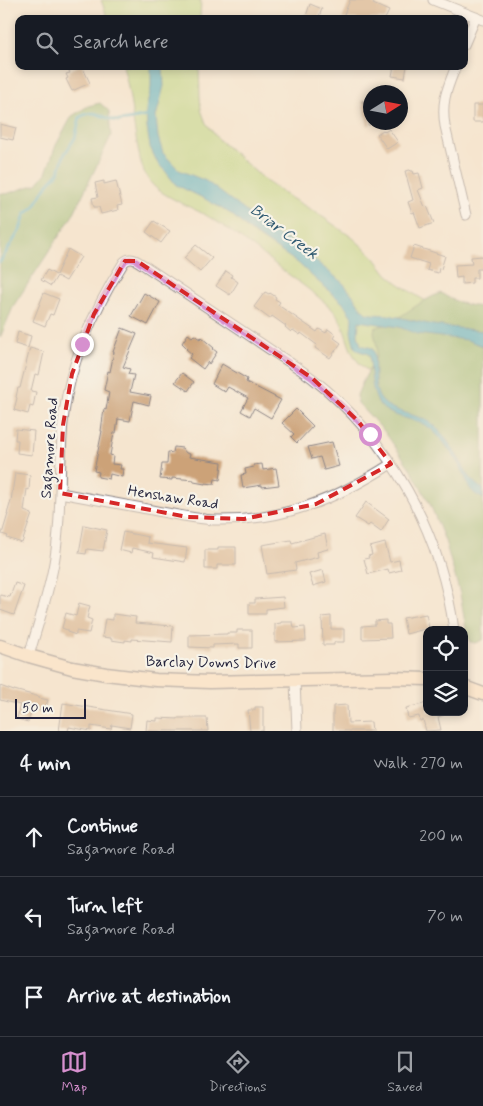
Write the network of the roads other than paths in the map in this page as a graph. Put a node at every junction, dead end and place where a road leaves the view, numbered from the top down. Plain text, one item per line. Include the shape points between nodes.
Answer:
1 (433, 0) edge
2 (479, 19) edge
3 (468, 38) edge
4 (454, 70) edge
5 (466, 215) dead end
6 (391, 464) junction
7 (60, 493) junction
8 (453, 626) edge
9 (0, 646) edge
10 (29, 656) junction
11 (423, 679) edge
12 (295, 680) junction
13 (468, 688) edge
14 (483, 694) edge
15 (297, 731) edge

1 - 2 street
2 - 3 street
4 - 5 street via 443,112
6 - 7 street, Henshaw Road via 316,504 244,519 188,517
6 - 7 street, Sagamore Road via 358,421 312,378 142,264 129,259 124,262 97,308 74,369 64,411
6 - 8 street, Sagamore Road via 414,502 429,537 442,574
7 - 10 street, Sagamore Road via 55,560
9 - 10 street, Barclay Downs Drive
10 - 12 street, Barclay Downs Drive via 72,668 151,680
11 - 12 street, Barclay Downs Drive
12 - 15 street
13 - 14 street

